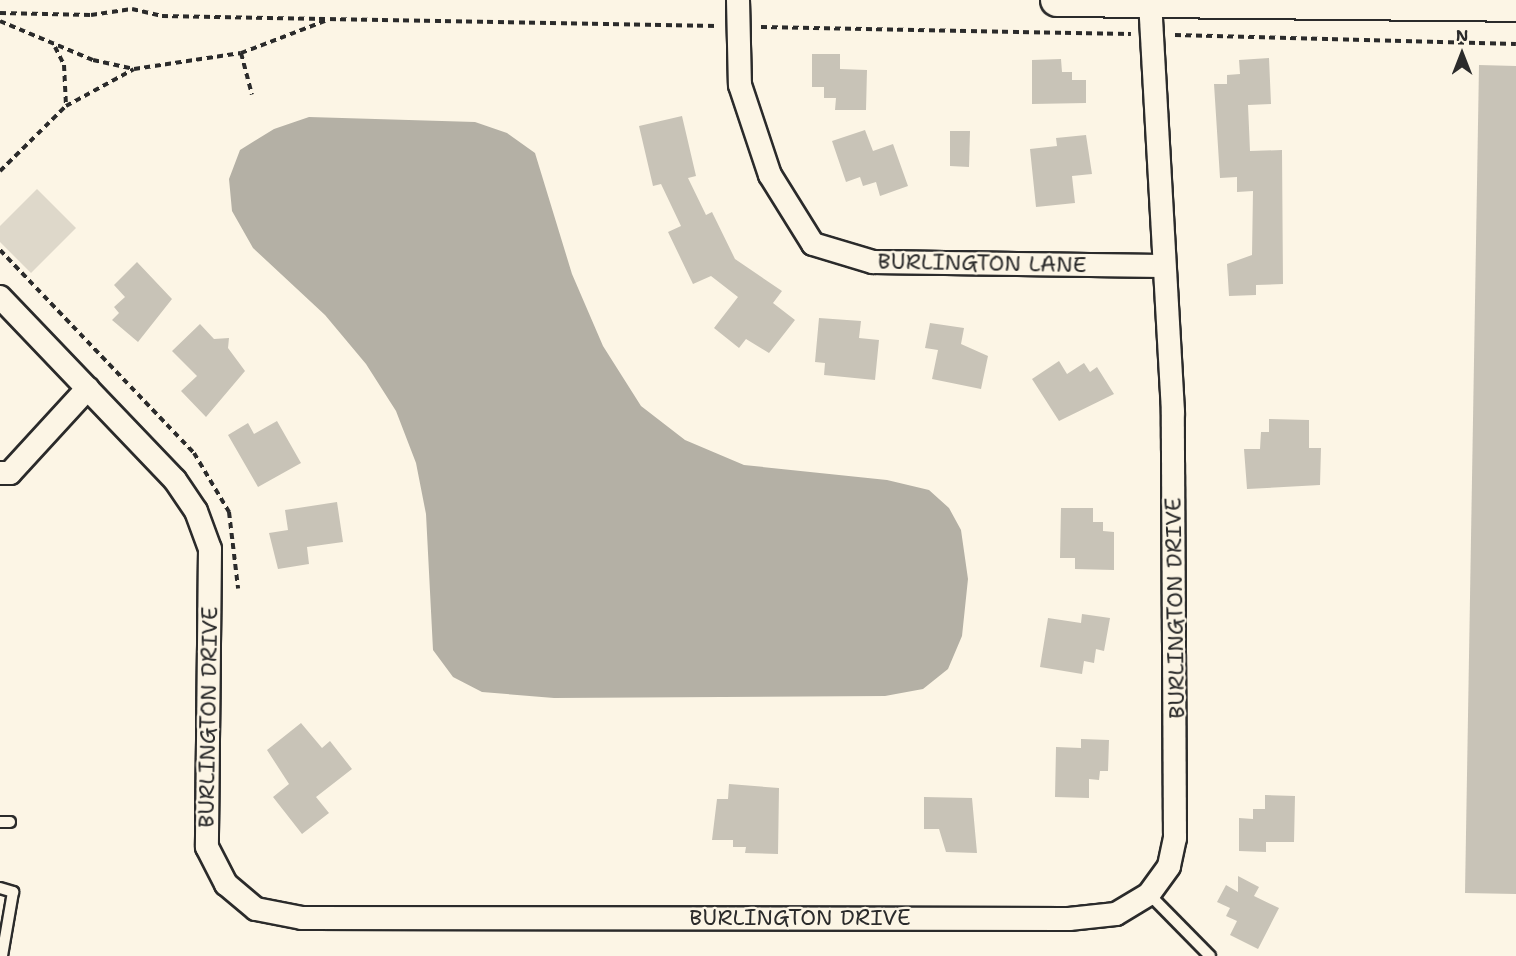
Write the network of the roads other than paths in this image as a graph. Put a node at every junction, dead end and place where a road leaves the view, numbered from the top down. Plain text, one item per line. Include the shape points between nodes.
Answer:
1 (738, 0) edge
2 (1057, 0) edge
3 (1150, 1) edge
4 (1516, 5) edge
5 (1162, 266) junction
6 (0, 297) edge
7 (88, 388) junction
8 (0, 472) edge
9 (0, 888) edge
10 (1149, 894) junction
11 (2, 956) edge
12 (1210, 956) edge

1 - 5 street, BURLINGTON LANE via 740,85 770,175 813,244 873,262
2 - 3 street
3 - 4 street
3 - 5 street, BURLINGTON DRIVE
5 - 10 street, BURLINGTON DRIVE via 1173,412 1175,838 1169,866
6 - 7 street, BURLINGTON DRIVE
7 - 8 street via 10,473
7 - 10 street, BURLINGTON DRIVE via 175,480 196,511 210,549 207,847 226,884 256,909 302,918 1070,919 1116,914
9 - 11 lane via 13,892
10 - 12 lane

